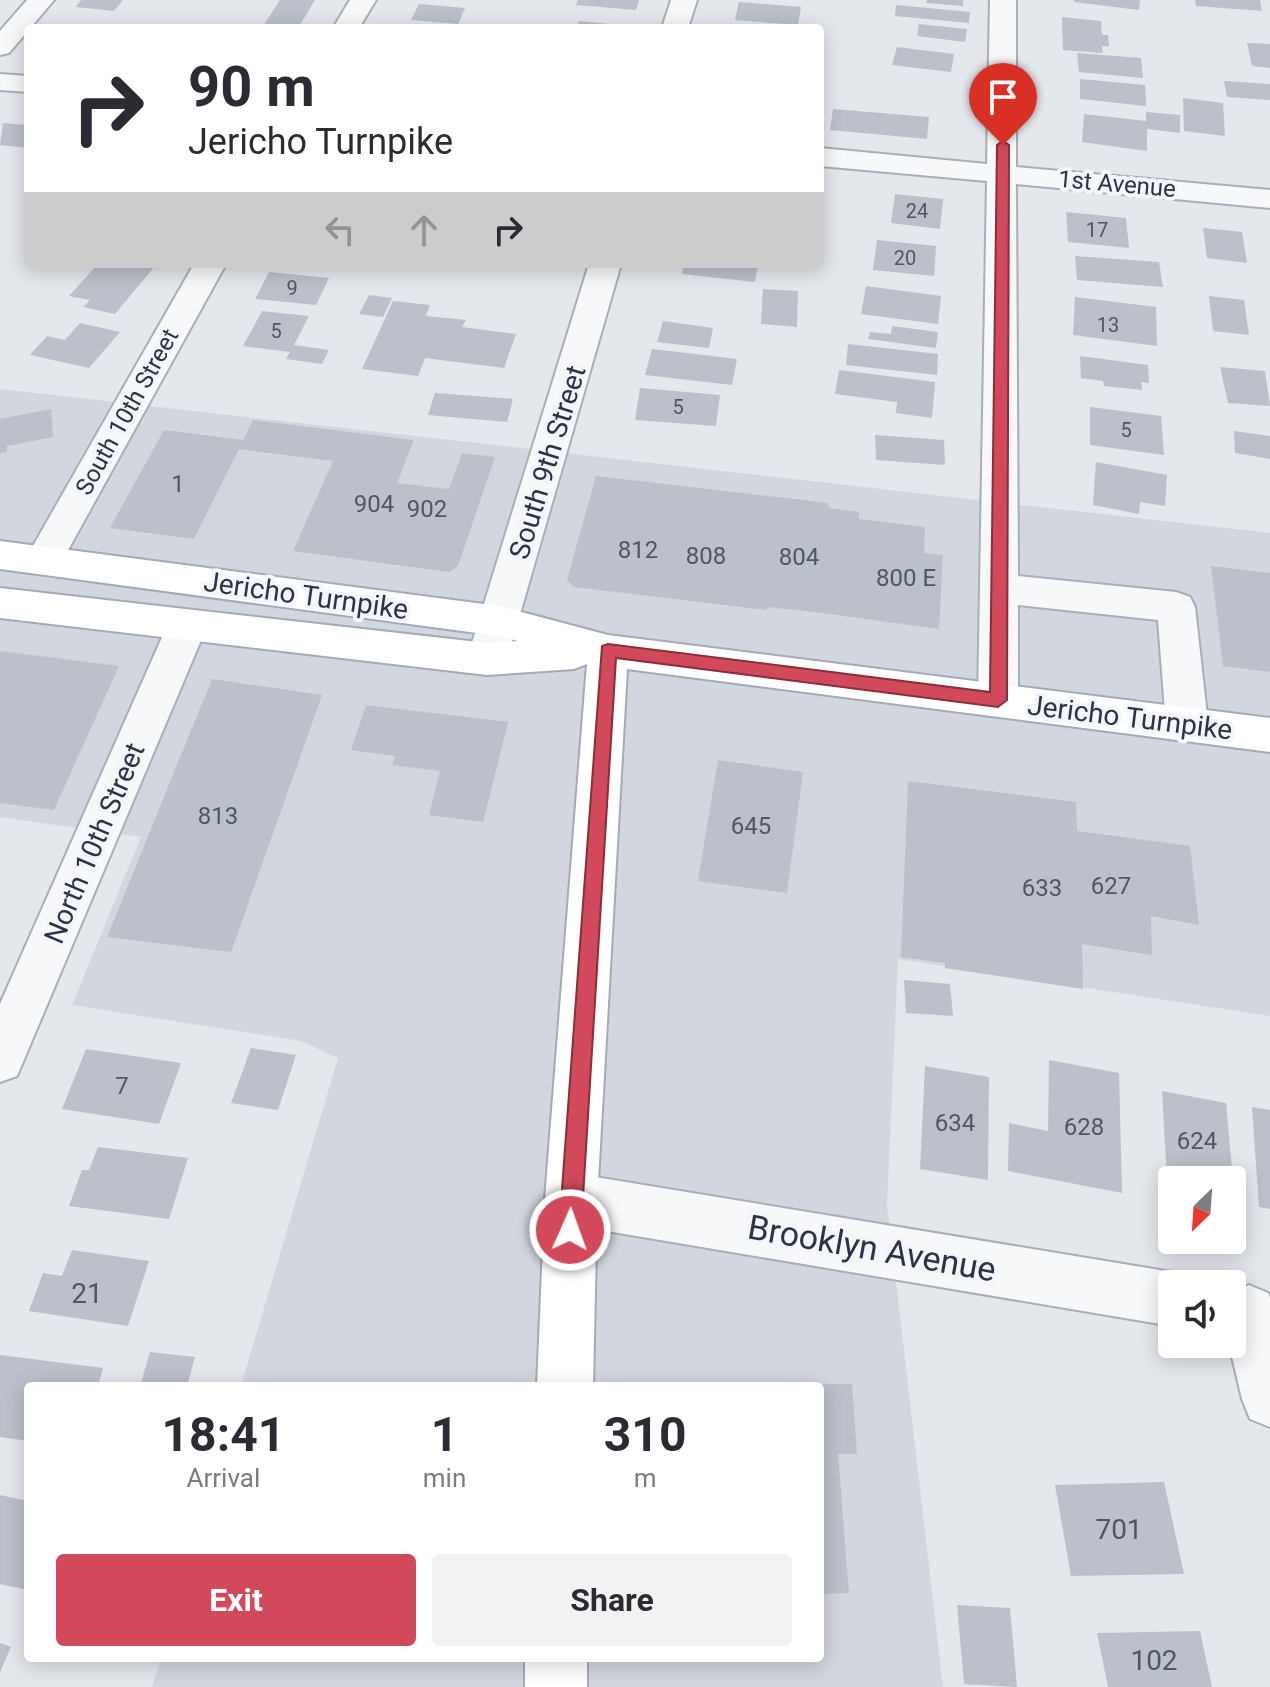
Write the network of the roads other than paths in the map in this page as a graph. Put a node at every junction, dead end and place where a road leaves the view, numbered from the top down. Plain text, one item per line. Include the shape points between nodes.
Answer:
1 (41, 0) edge
2 (363, 0) edge
3 (684, 0) edge
4 (1003, 0) edge
5 (348, 24) edge
6 (676, 24) edge
7 (0, 47) edge
8 (0, 82) edge
9 (24, 84) edge
10 (824, 157) edge
11 (1003, 174) junction
12 (1270, 199) edge
13 (208, 268) edge
14 (604, 268) edge
15 (0, 555) edge
16 (44, 560) junction
17 (999, 588) junction
18 (0, 603) edge
19 (499, 621) junction
20 (187, 626) junction
21 (608, 651) junction
22 (487, 659) junction
23 (998, 700) junction
24 (1187, 724) junction
25 (1270, 735) edge
26 (0, 1059) edge
27 (571, 1199) junction
28 (1158, 1297) edge
29 (1250, 1312) edge
30 (565, 1382) edge
31 (1270, 1399) edge
32 (556, 1662) edge
33 (556, 1687) edge

1 - 7 street
2 - 5 street
3 - 6 street
4 - 11 street
8 - 9 street
10 - 11 street, 1st Avenue
11 - 12 street, 1st Avenue
11 - 17 street
13 - 16 street, South 10th Street
14 - 19 street, South 9th Street
15 - 16 main road, Jericho Turnpike
16 - 19 main road, Jericho Turnpike
17 - 23 street
17 - 24 street via 1176,607
18 - 20 main road, Jericho Turnpike
19 - 21 main road, Jericho Turnpike
19 - 22 street, South 9th Street
20 - 22 main road, Jericho Turnpike
20 - 26 street, North 10th Street
21 - 22 main road, Jericho Turnpike
21 - 23 main road, Jericho Turnpike
21 - 27 main road
23 - 24 main road, Jericho Turnpike
24 - 25 main road, Jericho Turnpike
27 - 28 street, Brooklyn Avenue
27 - 30 main road
29 - 31 street
32 - 33 main road

